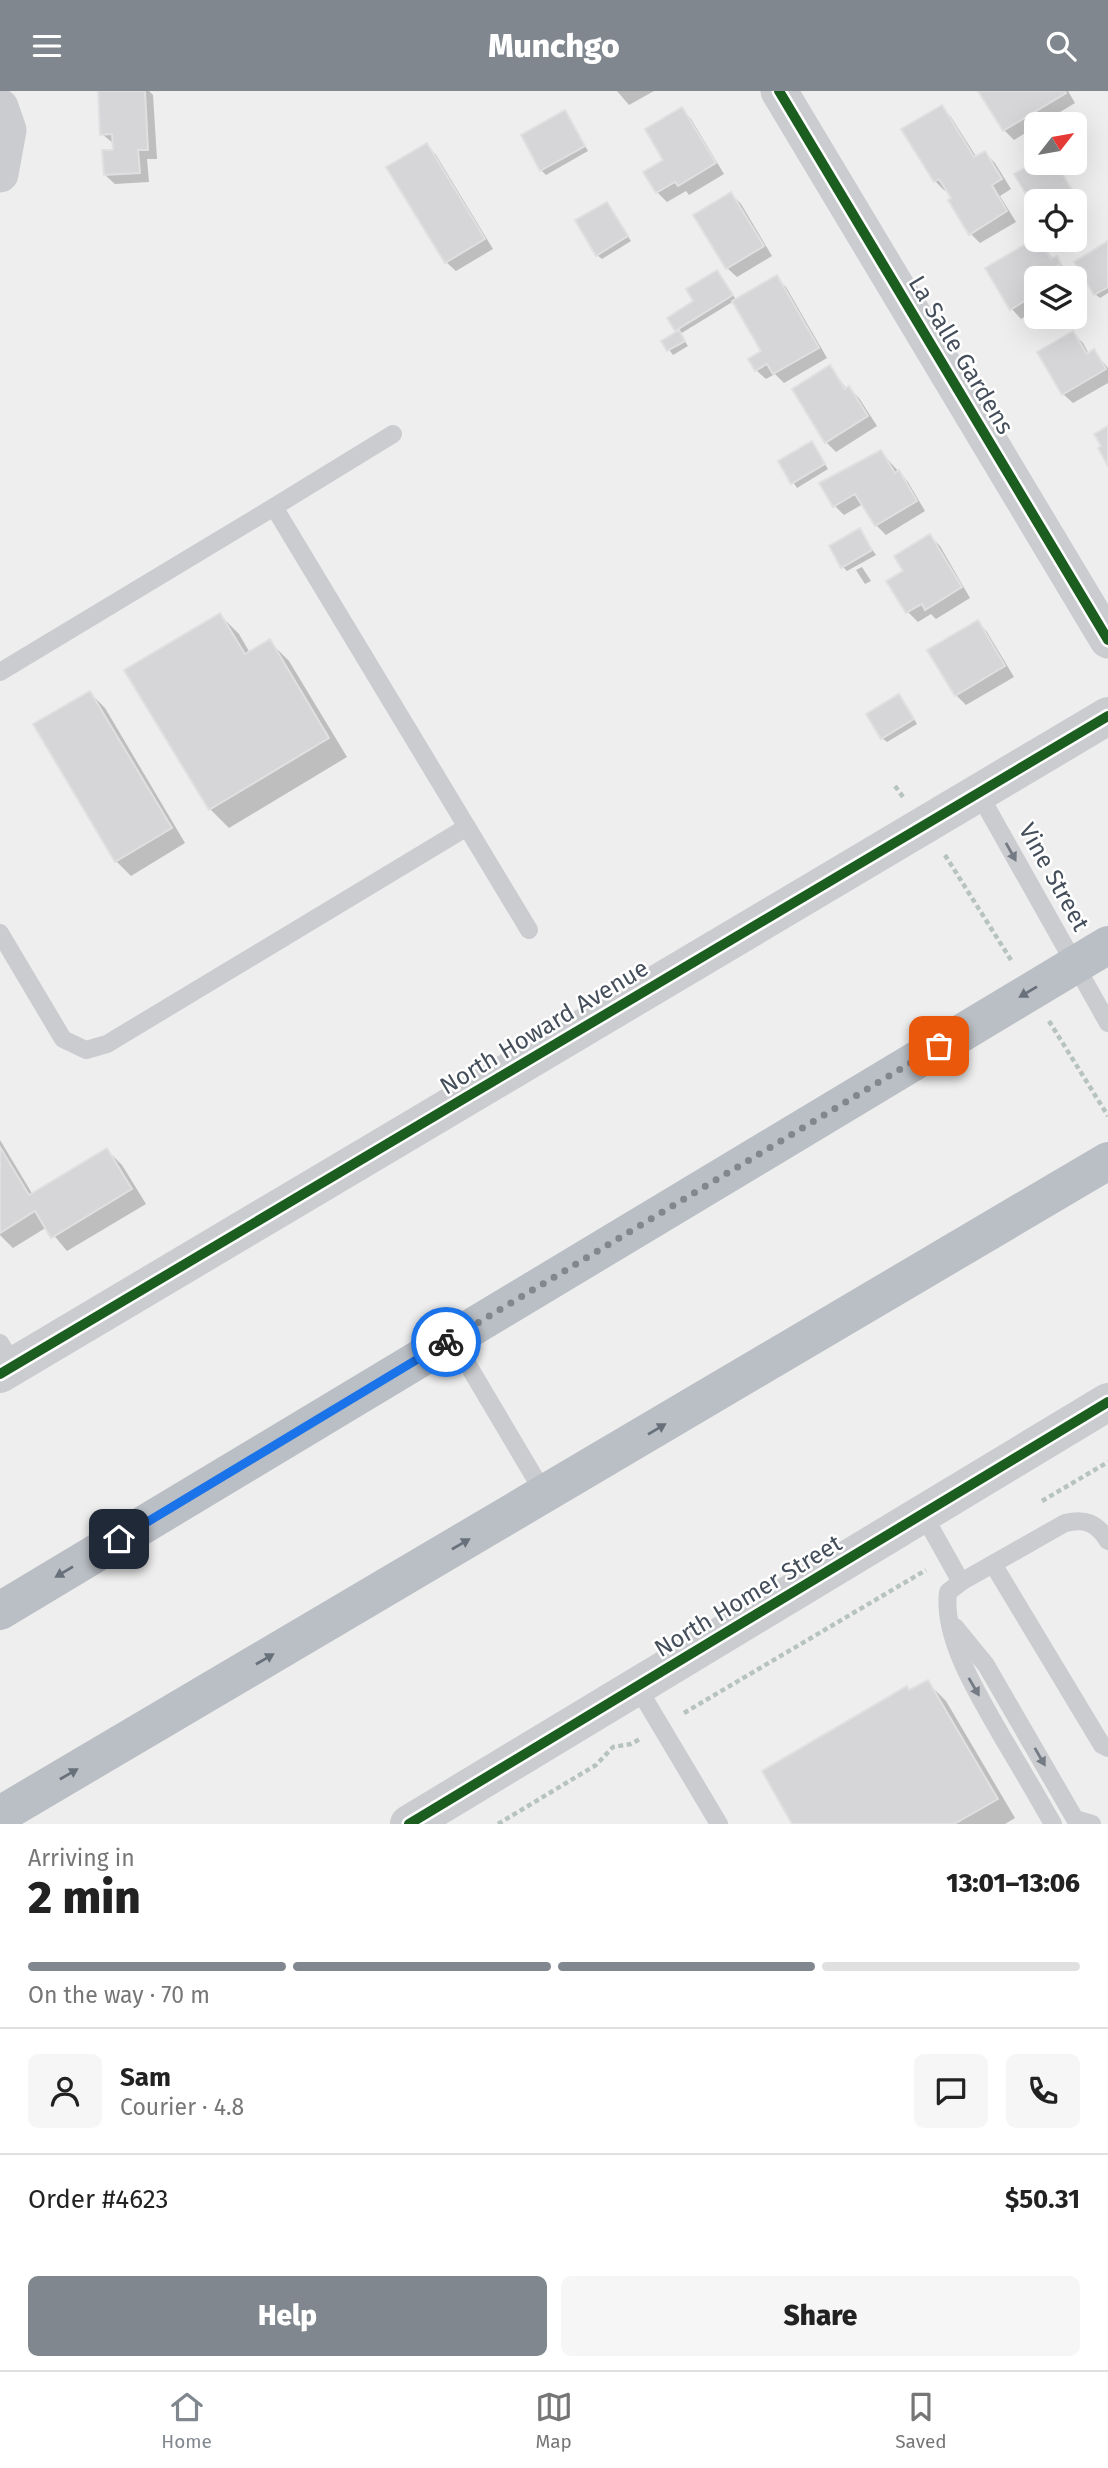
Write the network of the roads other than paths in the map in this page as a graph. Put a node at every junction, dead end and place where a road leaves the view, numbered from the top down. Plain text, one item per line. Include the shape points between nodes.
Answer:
1 (781, 92) edge
2 (0, 107) edge
3 (0, 174) edge
4 (393, 434) dead end
5 (274, 507) junction
6 (1108, 640) edge
7 (0, 672) edge
8 (1108, 716) edge
9 (978, 792) junction
10 (467, 827) junction
11 (529, 930) dead end
12 (0, 933) edge
13 (1108, 945) edge
14 (1108, 1023) edge
15 (1108, 1161) edge
16 (452, 1338) junction
17 (5, 1361) edge
18 (1108, 1402) edge
19 (545, 1495) junction
20 (923, 1514) junction
21 (1108, 1541) edge
22 (993, 1564) junction
23 (961, 1582) junction
24 (0, 1611) edge
25 (948, 1619) junction
26 (638, 1688) junction
27 (1108, 1748) edge
28 (5, 1812) edge
29 (1108, 1820) edge
30 (1084, 1821) edge
31 (409, 1824) edge
32 (719, 1824) edge
33 (1053, 1824) edge

1 - 6 street, La Salle Gardens
2 - 3 street via 8,130
4 - 5 lane
5 - 7 lane
5 - 10 lane
8 - 9 street, North Howard Avenue
9 -> 14 lane, Vine Street
9 - 17 street, North Howard Avenue
10 - 11 lane
10 - 12 lane via 107,1044 86,1050 63,1039
13 -> 16 highway
19 -> 15 highway
16 - 19 lane
16 -> 24 highway
18 - 20 street, North Homer Street
28 -> 19 highway
20 - 23 lane
20 - 26 street, North Homer Street
21 - 22 lane via 1102,1531 1079,1519
22 - 23 lane
22 - 27 lane
23 - 25 lane via 948,1592
25 -> 30 lane via 986,1665
25 -> 33 lane via 967,1675
26 - 31 street, North Homer Street
26 - 32 lane
29 - 30 lane

